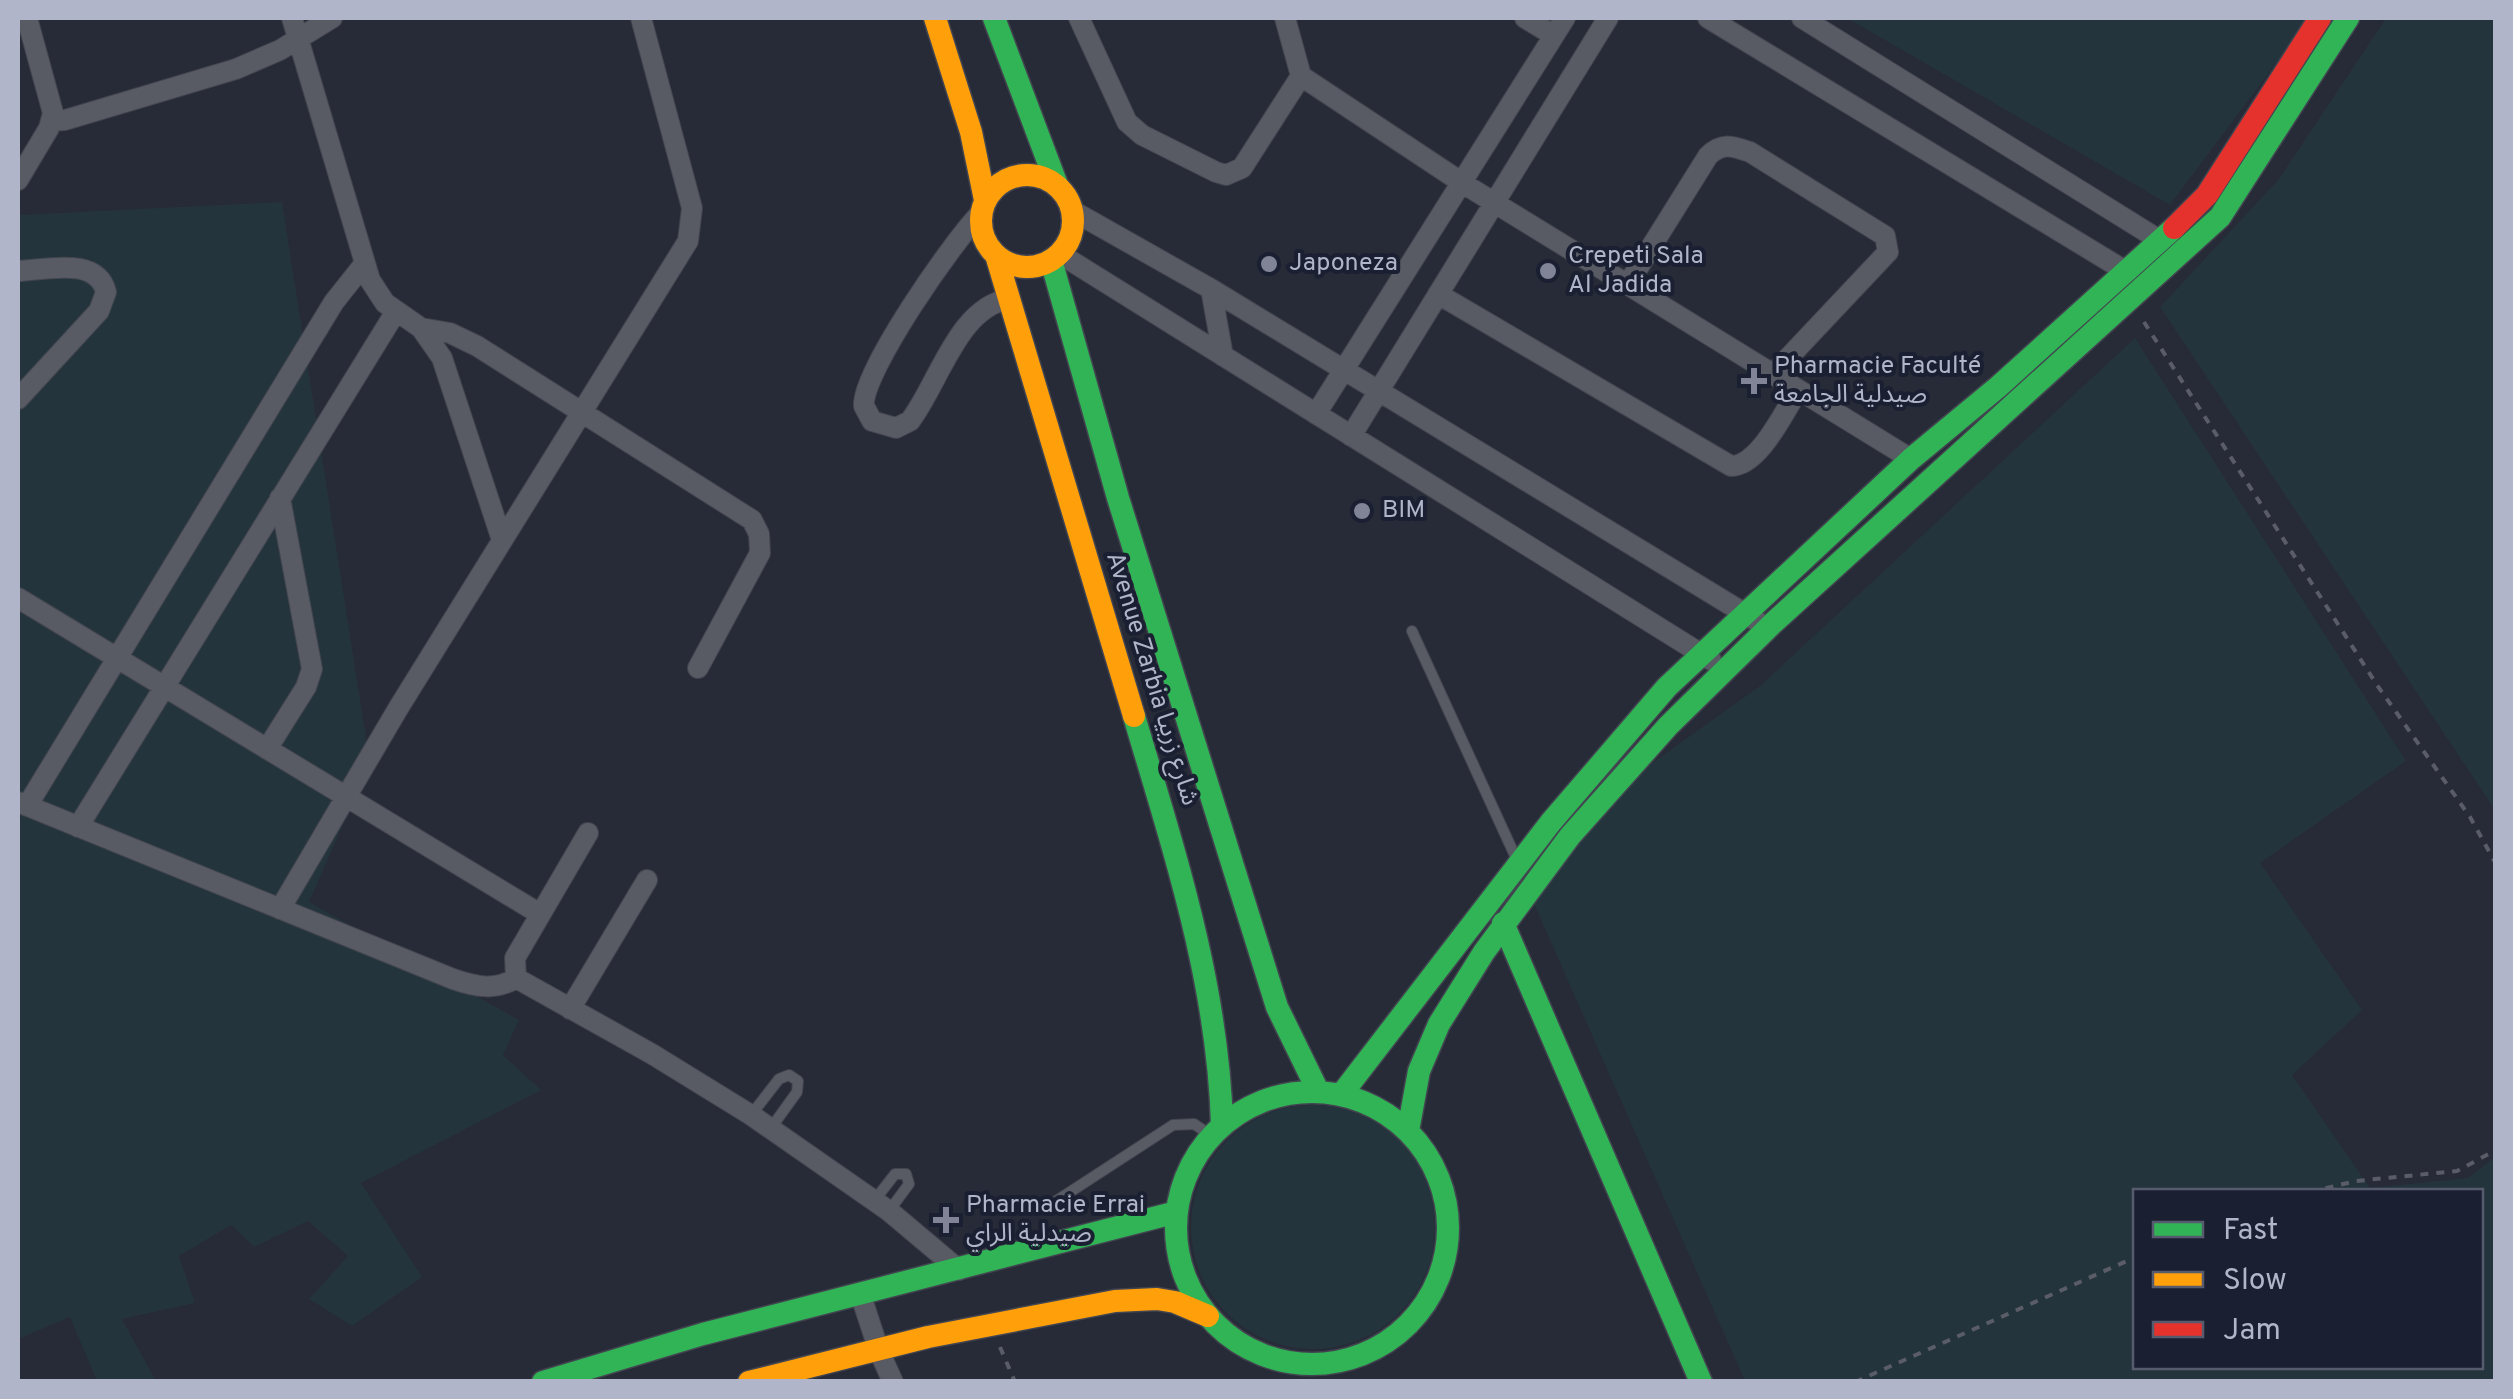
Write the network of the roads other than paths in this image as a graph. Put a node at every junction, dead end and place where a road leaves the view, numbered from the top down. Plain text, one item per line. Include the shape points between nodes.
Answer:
1 (27, 18) edge
2 (292, 18) edge
3 (332, 18) edge
4 (641, 18) edge
5 (935, 18) edge
6 (994, 18) edge
7 (1080, 18) edge
8 (1285, 18) edge
9 (1525, 18) edge
10 (1608, 18) edge
11 (1708, 18) edge
12 (1802, 18) edge
13 (2320, 18) edge
14 (2348, 18) edge
15 (1560, 26) edge
16 (298, 38) junction
17 (1302, 76) junction
18 (52, 121) junction
19 (18, 180) edge
20 (1464, 184) junction
21 (1057, 185) junction
22 (1496, 202) junction
23 (984, 206) junction
24 (1073, 211) junction
25 (2161, 241) junction
26 (996, 254) junction
27 (1055, 257) junction
28 (365, 263) junction
29 (18, 271) edge
30 (2127, 272) junction
31 (1628, 284) junction
32 (1211, 289) junction
33 (1438, 294) junction
34 (1009, 298) junction
35 (395, 313) junction
36 (421, 328) junction
37 (1223, 356) junction
38 (1345, 370) junction
39 (1773, 374) junction
40 (1379, 390) junction
41 (1798, 390) junction
42 (18, 399) edge
43 (580, 412) junction
44 (1316, 414) junction
45 (1351, 436) junction
46 (1911, 460) junction
47 (280, 498) junction
48 (502, 540) junction
49 (18, 598) edge
50 (1744, 612) junction
51 (1767, 628) junction
52 (1412, 631) dead end
53 (1701, 652) junction
54 (117, 658) junction
55 (698, 668) dead end
56 (1724, 670) junction
57 (163, 686) junction
58 (267, 749) junction
59 (346, 797) junction
60 (22, 804) edge
61 (78, 827) junction
62 (588, 833) dead end
63 (1519, 864) junction
64 (647, 880) dead end
65 (280, 909) junction
66 (540, 914) junction
67 (1503, 923) junction
68 (516, 978) junction
69 (570, 1009) junction
70 (1330, 1093) junction
71 (751, 1115) junction
72 (771, 1128) junction
73 (1217, 1130) junction
74 (1408, 1130) junction
75 (1050, 1204) dead end
76 (1176, 1212) junction
77 (960, 1270) junction
78 (862, 1296) junction
79 (1208, 1316) junction
80 (878, 1351) junction
81 (790, 1376) edge
82 (543, 1382) edge
83 (749, 1382) edge
84 (893, 1382) edge
85 (1701, 1382) edge

1 - 18 street
2 - 16 street
3 - 16 street
4 - 43 street via 692,208 692,230
5 - 23 main road via 971,132
6 - 21 main road
7 - 17 street via 1127,122 1226,175 1242,168
8 - 17 street
9 - 15 street
10 - 22 street
11 - 30 street
12 - 25 street
13 - 25 main road via 2207,195
14 - 51 main road via 2220,217
15 - 20 street
16 - 18 street via 236,69
16 - 28 street
17 - 20 street
18 - 19 street
20 - 22 street
20 - 38 street
21 - 23 main road via 1017,175 993,188
21 - 24 main road
22 - 31 street
22 - 33 street
23 - 26 main road via 983,235
23 - 34 street via 947,251 869,382 863,398 872,421 896,428 910,420 972,320
24 - 27 main road via 1069,241
24 - 32 street
25 - 30 main road
26 - 27 main road via 1022,267
26 - 34 main road, Avenue Zarbia شارع زربيا
27 - 37 street
27 - 70 main road, Avenue Zarbia شارع زربيا via 1118,498 1277,1008
28 - 35 street
28 - 54 street via 334,302
29 - 42 street via 87,270 106,292 99,312
30 - 46 main road
31 - 39 street
31 - 39 street via 1708,156 1725,145 1750,152 1885,236 1888,252
32 - 37 street
32 - 38 street
33 - 40 street
33 - 41 street via 1732,466 1752,459
34 - 73 main road, Avenue Zarbia شارع زربيا via 1206,976 1220,1060
35 - 36 street
35 - 47 street
36 - 43 street via 464,339
36 - 48 street via 442,358
37 - 44 street
38 - 40 street
38 - 44 street
39 - 41 street
40 - 45 street
40 - 50 street
41 - 46 street
43 - 48 street
43 - 55 street via 756,527 756,562
44 - 45 street
45 - 53 street
46 - 50 main road
47 - 57 street
47 - 58 street via 312,669
48 - 59 street
49 - 54 street
50 - 51 street
50 - 53 main road
51 - 56 main road
52 - 63 lane
53 - 56 street
53 - 63 main road
54 - 57 street
54 - 60 street
56 - 67 main road via 1564,845
57 - 58 street
57 - 61 street
58 - 59 street
59 - 65 street
59 - 66 street
60 - 61 street
61 - 65 street
62 - 66 street
63 - 70 main road
64 - 69 street
65 - 68 street via 464,983 498,986
66 - 68 street via 514,958
67 - 74 main road via 1432,1041 1419,1070
67 - 85 main road
68 - 69 street
69 - 71 street
70 - 73 main road via 1270,1098
70 - 74 main road via 1366,1102
71 - 72 street
71 - 72 lane via 779,1079 794,1077 798,1092
72 - 77 street
73 - 75 lane via 1173,1124
73 - 76 main road via 1184,1180
74 - 79 main road via 1432,1162 1446,1200 1449,1240 1440,1280 1420,1314 1390,1341 1322,1366 1281,1362 1241,1344
76 - 77 main road
76 - 79 main road via 1177,1249 1188,1285
77 - 78 main road
78 - 80 street
78 - 82 main road
79 - 80 main road via 1174,1302 1133,1299
80 - 81 main road
80 - 84 street
81 - 83 main road

